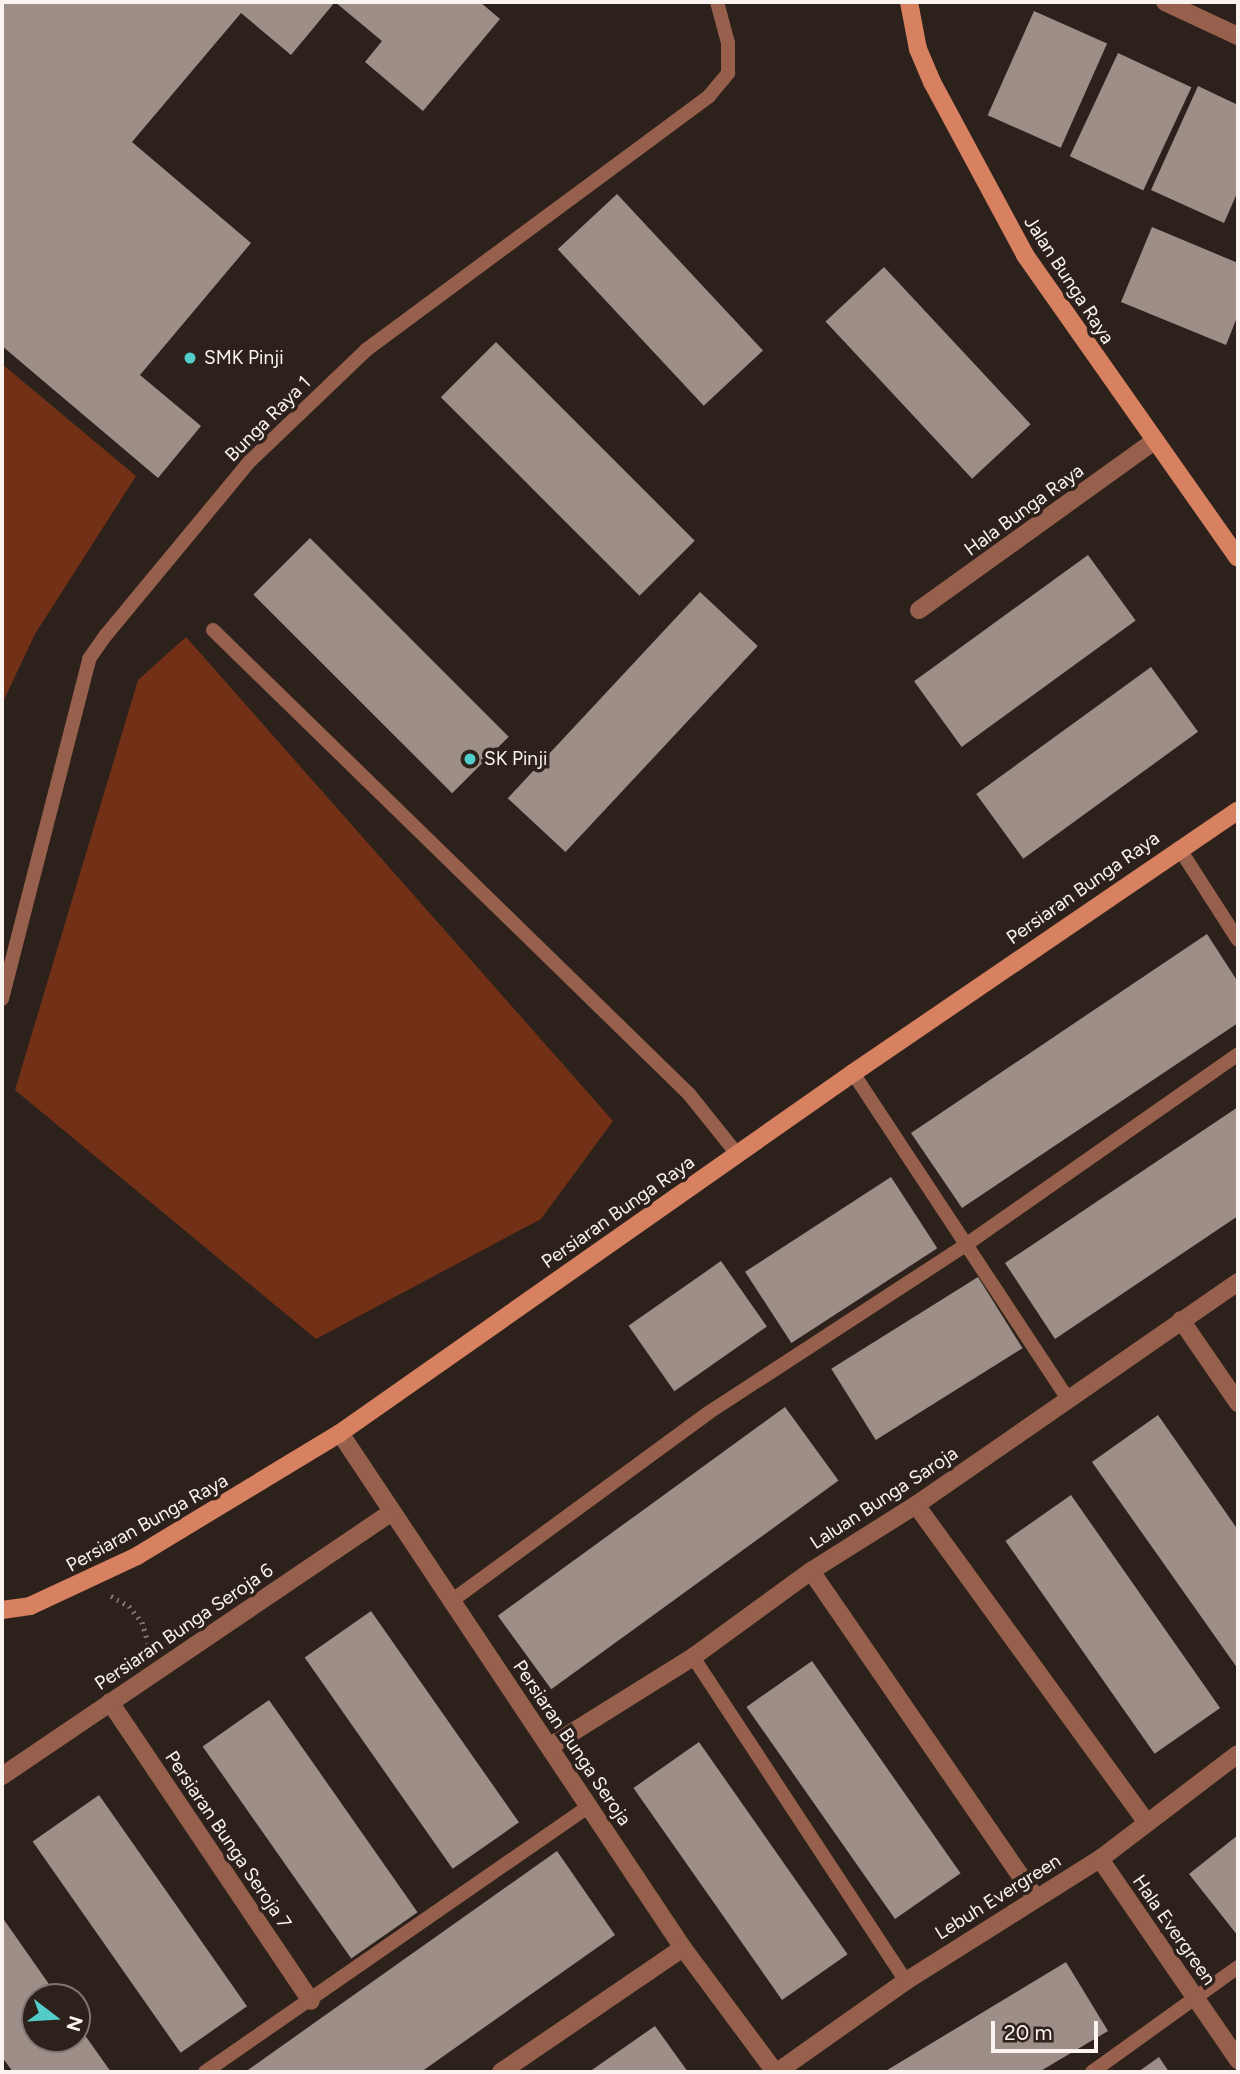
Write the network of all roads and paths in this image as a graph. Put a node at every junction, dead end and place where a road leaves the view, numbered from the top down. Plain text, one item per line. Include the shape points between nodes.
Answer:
1 (716, 2) edge
2 (909, 2) edge
3 (1165, 2) edge
4 (1238, 36) edge
5 (1153, 442) junction
6 (1238, 558) edge
7 (919, 610) dead end
8 (213, 630) dead end
9 (1238, 810) edge
10 (1179, 848) junction
11 (1238, 940) edge
12 (2, 999) edge
13 (1238, 1054) edge
14 (853, 1073) junction
15 (737, 1154) junction
16 (967, 1244) junction
17 (1238, 1282) edge
18 (1181, 1320) junction
19 (1068, 1399) junction
20 (1238, 1403) edge
21 (340, 1433) junction
22 (916, 1505) junction
23 (390, 1513) junction
24 (811, 1571) junction
25 (76, 1587) junction
26 (450, 1602) junction
27 (2, 1610) edge
28 (693, 1657) junction
29 (149, 1677) junction
30 (110, 1702) junction
31 (552, 1745) junction
32 (1238, 1754) edge
33 (2, 1776) edge
34 (589, 1806) junction
35 (1146, 1821) junction
36 (1100, 1859) junction
37 (1036, 1898) junction
38 (683, 1948) junction
39 (1238, 1967) edge
40 (906, 1981) junction
41 (1195, 1997) junction
42 (311, 2001) junction
43 (1238, 2060) edge
44 (205, 2072) edge
45 (501, 2072) edge
46 (776, 2072) edge
47 (1092, 2072) edge

1 - 12 lane, Bunga Raya 1 via 728,43 728,73 709,96 366,351 249,462 100,643 89,659
2 - 5 street, Jalan Bunga Raya via 918,49 975,168 1025,254
3 - 4 street
5 - 6 street, Jalan Bunga Raya
5 - 7 street, Hala Bunga Raya
8 - 15 lane via 689,1094
9 - 10 street, Persiaran Bunga Raya
10 - 11 lane
10 - 14 street, Persiaran Bunga Raya
13 - 16 lane
14 - 15 street, Persiaran Bunga Raya
14 - 16 lane
15 - 21 street, Persiaran Bunga Raya
16 - 19 lane
16 - 26 lane via 708,1413
17 - 18 street, Laluan Bunga Saroja
18 - 19 street, Laluan Bunga Saroja
18 - 20 street
19 - 22 street, Laluan Bunga Saroja
21 - 23 street, Persiaran Bunga Seroja
21 - 25 street, Persiaran Bunga Raya via 137,1556
22 - 24 street, Laluan Bunga Saroja
22 - 35 street
23 - 26 street, Persiaran Bunga Seroja
23 - 29 street, Persiaran Bunga Seroja 6
24 - 28 street, Laluan Bunga Saroja
24 - 37 street
25 - 27 street, Persiaran Bunga Raya via 30,1606
25 - 29 path via 106,1594 135,1614 150,1646
26 - 31 street, Persiaran Bunga Seroja
28 - 31 street, Laluan Bunga Saroja
28 - 40 lane
29 - 30 street, Persiaran Bunga Seroja 6
30 - 33 street, Persiaran Bunga Seroja 6
30 - 42 street, Persiaran Bunga Seroja 7
31 - 34 street, Persiaran Bunga Seroja
32 - 35 street, Lebuh Evergreen
34 - 38 street, Persiaran Bunga Seroja
34 - 42 lane
35 - 36 street, Lebuh Evergreen
36 - 37 street, Lebuh Evergreen
36 - 41 street, Hala Evergreen
37 - 40 street, Lebuh Evergreen
38 - 45 street
38 - 46 street, Persiaran Bunga Seroja
39 - 41 lane
40 - 46 street, Lebuh Evergreen
41 - 43 street, Hala Evergreen
41 - 47 lane
42 - 44 lane

